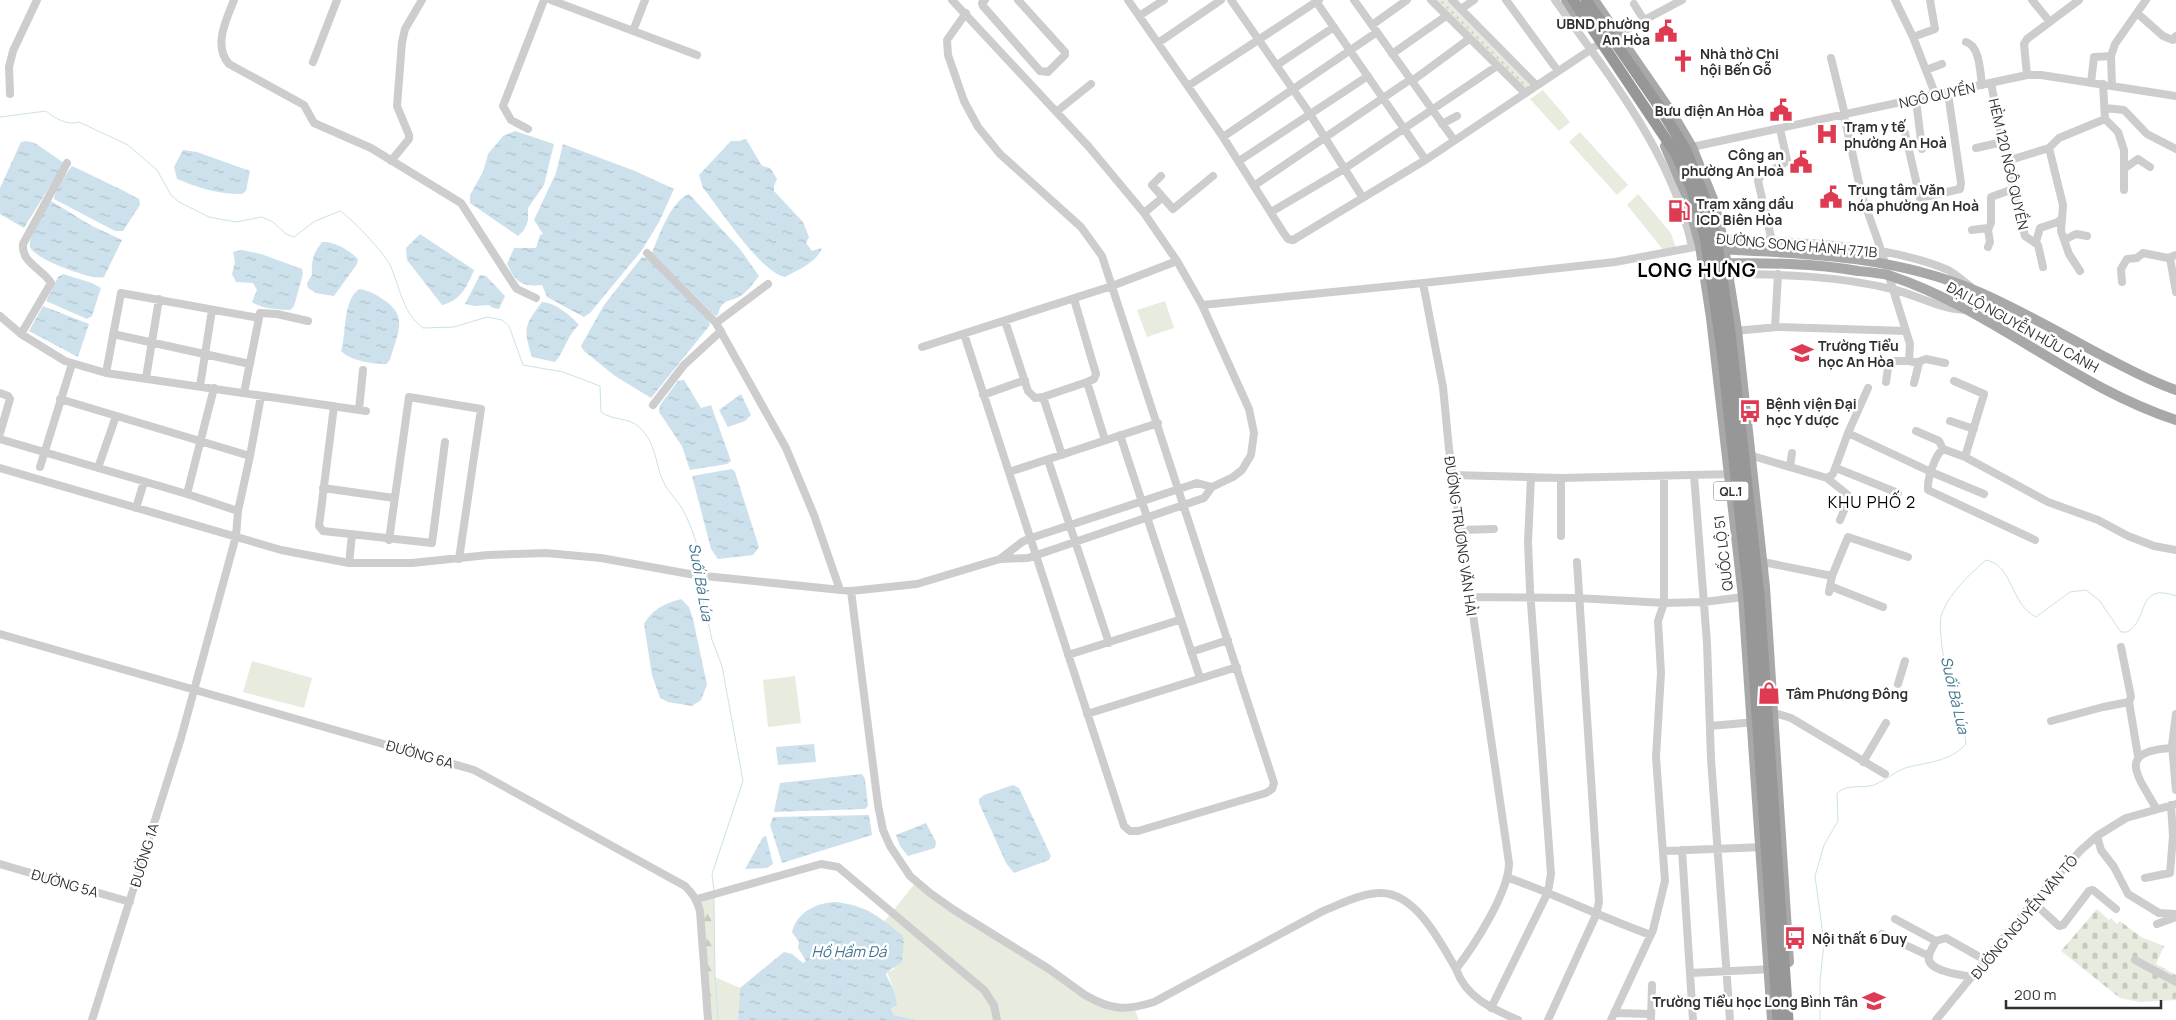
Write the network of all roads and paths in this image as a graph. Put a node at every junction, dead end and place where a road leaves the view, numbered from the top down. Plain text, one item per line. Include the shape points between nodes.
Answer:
1 (37, 0) edge
2 (234, 0) edge
3 (337, 0) edge
4 (422, 0) edge
5 (544, 0) edge
6 (551, 0) edge
7 (645, 0) edge
8 (952, 0) edge
9 (1018, 0) edge
10 (1128, 0) edge
11 (1164, 0) edge
12 (1221, 0) edge
13 (1231, 0) edge
14 (1354, 0) edge
15 (1407, 0) edge
16 (1430, 0) edge
17 (1452, 0) edge
18 (1474, 0) edge
19 (1506, 0) edge
20 (1555, 0) edge
21 (1566, 0) edge
22 (1573, 0) edge
23 (1586, 0) edge
24 (1594, 0) edge
25 (1682, 0) edge
26 (1895, 0) edge
27 (1930, 0) edge
28 (2032, 0) edge
29 (2079, 0) edge
30 (2146, 0) edge
31 (1317, 1) edge
32 (981, 2) edge
33 (1634, 4) dead end
34 (1461, 9) junction
35 (966, 13) junction
36 (2138, 13) junction
37 (1139, 16) junction
38 (1446, 16) junction
39 (1644, 20) junction
40 (2050, 22) junction
41 (1372, 25) junction
42 (1334, 28) junction
43 (632, 31) junction
44 (1377, 32) junction
45 (1006, 34) junction
46 (1618, 34) junction
47 (2176, 36) edge
48 (1913, 37) junction
49 (1469, 39) junction
50 (1259, 40) junction
51 (1966, 42) dead end
52 (1158, 43) junction
53 (1596, 45) junction
54 (996, 47) junction
55 (1350, 50) junction
56 (1626, 52) junction
57 (1392, 54) junction
58 (697, 55) dead end
59 (2111, 56) junction
60 (1831, 58) dead end
61 (313, 62) dead end
62 (1942, 64) dead end
63 (1277, 65) junction
64 (1497, 66) junction
65 (1926, 70) junction
66 (1558, 71) junction
67 (2027, 75) junction
68 (1368, 76) junction
69 (1411, 80) junction
70 (1991, 83) junction
71 (2091, 83) junction
72 (1090, 84) dead end
73 (2103, 84) junction
74 (1982, 85) junction
75 (1188, 86) junction
76 (1536, 86) junction
77 (2112, 86) junction
78 (1292, 90) junction
79 (1525, 93) junction
80 (1948, 93) junction
81 (10, 94) dead end
82 (1936, 96) junction
83 (2176, 96) edge
84 (1383, 98) junction
85 (1916, 100) junction
86 (2105, 108) junction
87 (1432, 109) junction
88 (1056, 112) junction
89 (1310, 114) junction
90 (1845, 115) junction
91 (1456, 116) dead end
92 (2105, 119) junction
93 (1442, 124) junction
94 (1404, 128) junction
95 (528, 129) dead end
96 (1780, 129) junction
97 (1904, 133) dead end
98 (1223, 137) junction
99 (1325, 140) junction
100 (1454, 140) junction
101 (2002, 142) junction
102 (1696, 146) junction
103 (1976, 148) dead end
104 (2049, 148) junction
105 (1922, 149) dead end
106 (2176, 149) edge
107 (1425, 159) junction
108 (390, 161) junction
109 (1239, 161) junction
110 (2007, 161) junction
111 (67, 163) dead end
112 (2125, 168) junction
113 (2150, 168) dead end
114 (1344, 169) junction
115 (1161, 176) dead end
116 (1214, 176) dead end
117 (1255, 185) junction
118 (2013, 190) junction
119 (2124, 190) dead end
120 (1162, 198) junction
121 (1363, 198) junction
122 (1920, 198) junction
123 (1923, 211) dead end
124 (1270, 212) junction
125 (1144, 213) junction
126 (2062, 218) junction
127 (1988, 228) junction
128 (1972, 230) dead end
129 (2087, 236) dead end
130 (2064, 240) junction
131 (1772, 241) junction
132 (2036, 242) junction
133 (1708, 244) junction
134 (1988, 246) dead end
135 (1882, 252) junction
136 (647, 253) dead end
137 (2173, 257) edge
138 (1177, 260) junction
139 (1885, 263) junction
140 (2043, 267) dead end
141 (1715, 268) junction
142 (2080, 271) dead end
143 (1778, 274) junction
144 (1889, 276) junction
145 (2122, 282) dead end
146 (1423, 283) junction
147 (768, 284) dead end
148 (1112, 286) junction
149 (1893, 289) junction
150 (1978, 292) junction
151 (2176, 292) edge
152 (536, 298) dead end
153 (160, 299) junction
154 (1074, 299) junction
155 (1202, 305) junction
156 (212, 310) junction
157 (1968, 310) junction
158 (0, 316) edge
159 (259, 318) junction
160 (308, 321) dead end
161 (1005, 321) junction
162 (716, 323) junction
163 (1775, 327) junction
164 (721, 331) junction
165 (1733, 331) junction
166 (1906, 331) junction
167 (21, 334) junction
168 (113, 334) junction
169 (964, 334) junction
170 (152, 342) junction
171 (922, 347) dead end
172 (205, 354) junction
173 (1909, 361) junction
174 (1918, 362) junction
175 (1945, 363) dead end
176 (72, 364) junction
177 (250, 364) junction
178 (363, 370) dead end
179 (106, 373) junction
180 (146, 378) junction
181 (1025, 380) junction
182 (1954, 381) dead end
183 (1088, 382) junction
184 (1886, 382) dead end
185 (1914, 383) dead end
186 (200, 386) junction
187 (214, 388) junction
188 (1868, 388) dead end
189 (2176, 390) edge
190 (0, 393) edge
191 (244, 393) junction
192 (983, 394) junction
193 (261, 396) junction
194 (1043, 397) junction
195 (60, 399) junction
196 (334, 406) junction
197 (653, 406) dead end
198 (116, 416) junction
199 (2176, 420) edge
200 (1950, 421) dead end
201 (1158, 423) junction
202 (1974, 429) junction
203 (1916, 431) dead end
204 (0, 433) edge
205 (1848, 433) junction
206 (1120, 436) junction
207 (0, 439) edge
208 (1105, 440) junction
209 (201, 442) junction
210 (445, 442) dead end
211 (1943, 449) junction
212 (44, 452) junction
213 (1792, 453) dead end
214 (1746, 454) junction
215 (1062, 455) junction
216 (250, 456) junction
217 (1965, 457) junction
218 (1048, 460) junction
219 (40, 467) dead end
220 (1790, 467) junction
221 (0, 468) edge
222 (98, 468) junction
223 (1836, 468) junction
224 (1009, 472) junction
225 (1931, 472) junction
226 (1732, 474) junction
227 (1453, 475) junction
228 (1694, 475) junction
229 (1664, 476) junction
230 (1531, 477) junction
231 (1561, 478) junction
232 (1827, 478) junction
233 (144, 482) junction
234 (1212, 487) junction
235 (323, 488) junction
236 (1180, 489) junction
237 (1898, 493) dead end
238 (187, 494) junction
239 (1984, 494) dead end
240 (394, 498) junction
241 (1141, 502) junction
242 (1185, 504) junction
243 (136, 508) junction
244 (238, 511) junction
245 (1146, 518) junction
246 (1840, 520) dead end
247 (1070, 526) junction
248 (1494, 529) dead end
249 (1461, 530) junction
250 (352, 535) junction
251 (236, 536) junction
252 (1561, 536) dead end
253 (1030, 538) junction
254 (389, 540) junction
255 (2035, 540) dead end
256 (1022, 542) junction
257 (1075, 542) junction
258 (2176, 550) edge
259 (1032, 557) junction
260 (1908, 557) dead end
261 (459, 559) junction
262 (1000, 559) junction
263 (1577, 562) dead end
264 (1763, 562) junction
265 (349, 563) junction
266 (1832, 576) junction
267 (840, 590) junction
268 (851, 591) junction
269 (1754, 596) junction
270 (1470, 597) junction
271 (1531, 597) junction
272 (1578, 598) junction
273 (1704, 602) junction
274 (1664, 603) junction
275 (1884, 607) dead end
276 (1179, 620) junction
277 (0, 634) edge
278 (1228, 640) junction
279 (1108, 643) junction
280 (2121, 647) dead end
281 (1191, 652) junction
282 (1068, 656) junction
283 (1905, 661) dead end
284 (1237, 667) junction
285 (1200, 678) junction
286 (1898, 684) dead end
287 (194, 690) junction
288 (2130, 702) junction
289 (1770, 711) junction
290 (1087, 714) junction
291 (2176, 714) edge
292 (2051, 721) dead end
293 (1755, 722) junction
294 (1886, 723) dead end
295 (1710, 726) junction
296 (2172, 748) junction
297 (2138, 756) junction
298 (1863, 762) junction
299 (2175, 770) edge
300 (1884, 774) dead end
301 (2176, 790) edge
302 (2173, 805) edge
303 (2156, 808) junction
304 (2097, 836) junction
305 (1763, 847) junction
306 (1718, 848) junction
307 (1682, 850) junction
308 (1664, 851) junction
309 (0, 864) edge
310 (2173, 868) edge
311 (1509, 878) junction
312 (2145, 878) dead end
313 (1782, 889) junction
314 (1548, 892) junction
315 (700, 898) junction
316 (130, 902) junction
317 (2033, 902) junction
318 (2116, 909) dead end
319 (1596, 915) junction
320 (2176, 916) edge
321 (1895, 919) dead end
322 (2157, 924) dead end
323 (1882, 934) dead end
324 (1651, 935) junction
325 (1936, 941) junction
326 (1929, 956) junction
327 (1985, 960) junction
328 (2136, 960) dead end
329 (1456, 969) junction
330 (1772, 969) junction
331 (1726, 970) junction
332 (1690, 973) junction
333 (1972, 978) junction
334 (2176, 982) edge
335 (1652, 986) dead end
336 (1491, 1008) junction
337 (1612, 1017) edge
338 (1651, 1017) edge
339 (92, 1020) edge
340 (708, 1020) edge
341 (997, 1020) edge
342 (1518, 1020) edge
343 (1548, 1020) edge
344 (1693, 1020) edge
345 (1730, 1020) edge
346 (1772, 1020) edge
347 (1778, 1020) edge
348 (1788, 1020) edge
349 (1793, 1020) edge
350 (1936, 1020) edge

1 - 81 street via 13,51
2 - 108 street via 220,48 229,64 304,105 314,123 370,148
3 - 61 street
4 - 108 street via 405,29 396,106 409,139
5 - 95 street via 503,106 511,120
6 - 43 street
7 - 43 street
8 - 35 street
9 - 45 street via 1065,55 1048,72 1040,71
10 - 37 street
11 - 37 street
12 - 52 street
13 - 50 street
14 - 41 street
15 - 41 street
16 - 38 street
17 - 34 street
18 - 34 street
19 - 66 street
20 - 53 street
21 - 53 main road, QUỐC LỘ 51 / QL.1
22 - 53 highway, QUỐC LỘ 51 / QL.1
23 - 56 highway, QUỐC LỘ 51 / QL.1
24 - 46 main road, QUỐC LỘ 51 / QL.1
25 - 39 street
26 - 48 street
27 - 48 street via 1935,29
28 - 40 street
29 - 40 street
30 - 36 street
31 - 42 street
31 - 50 street
32 - 45 street
33 - 39 street
34 - 76 street
35 - 54 street
35 - 148 street via 947,40 948,55 964,101 988,142 1081,226 1102,256
36 - 47 street via 2163,36 2173,40
36 - 59 street via 2115,44
37 - 52 street
38 - 49 street
38 - 57 street
39 - 46 street
40 - 67 street via 2024,44
41 - 44 street
42 - 55 street
42 - 63 street
43 - 58 street
44 - 55 street
44 - 57 street
45 - 54 street
46 - 56 main road, QUỐC LỘ 51 / QL.1
48 - 65 street
49 - 64 street
49 - 69 street
50 - 63 street
50 - 75 street
51 - 74 street via 1976,51
52 - 75 street
53 - 66 street
53 - 133 main road, QUỐC LỘ 51 / QL.1 via 1688,197
53 - 133 highway, QUỐC LỘ 51 / QL.1 via 1676,154
54 - 88 street
55 - 68 street
55 - 78 street
56 - 102 main road, QUỐC LỘ 51 / QL.1
56 - 133 highway, QUỐC LỘ 51 / QL.1 via 1686,150 1707,204
57 - 69 street
59 - 71 street via 2094,57
59 - 77 street
60 - 90 street
62 - 65 street
63 - 78 street
64 - 79 street
64 - 87 street
65 - 82 street
66 - 76 street
67 - 70 street, NGÔ QUYỀN
67 - 71 street, NGÔ QUYỀN
68 - 84 street
68 - 89 street
69 - 84 street
69 - 87 street
70 - 74 street, NGÔ QUYỀN
70 - 101 street, HẺM 120 NGÔ QUYỀN
71 - 73 street, NGÔ QUYỀN
72 - 88 street
73 - 77 street, NGÔ QUYỀN
73 - 86 street
74 - 80 street, NGÔ QUYỀN
75 - 98 street
76 - 79 street
77 - 83 street, NGÔ QUYỀN
78 - 89 street
78 - 98 street
79 - 100 street
80 - 82 street, NGÔ QUYỀN
80 - 122 street via 1962,187
82 - 85 street, NGÔ QUYỀN
84 - 94 street
84 - 99 street
85 - 90 street, NGÔ QUYỀN
85 - 105 street
86 - 92 street
86 - 106 street via 2124,110 2147,134
87 - 93 street
87 - 94 street
88 - 125 street
89 - 99 street
89 - 109 street
90 - 96 street, NGÔ QUYỀN
90 - 135 street via 1862,196
91 - 93 street
92 - 104 street via 2059,138
92 - 112 street via 2120,136
93 - 100 street
94 - 107 street
94 - 114 street
96 - 102 street, NGÔ QUYỀN
96 - 131 street via 1787,160 1762,174 1758,181
97 - 122 street
98 - 109 street
99 - 114 street
99 - 117 street
100 - 107 street
101 - 103 street
101 - 110 street, HẺM 120 NGÔ QUYỀN
102 - 133 main road, QUỐC LỘ 51 / QL.1 via 1713,199
104 - 110 street
104 - 126 street via 2063,205
107 - 121 street
108 - 152 street via 460,203 517,289
109 - 117 street
110 - 118 street, HẺM 120 NGÔ QUYỀN
111 - 167 street via 23,244 22,251 31,265 51,283
112 - 113 street via 2138,159
112 - 119 street
114 - 121 street
114 - 124 street
115 - 120 street via 1152,185
116 - 120 street via 1173,209
117 - 124 street
118 - 127 street via 1990,197 1991,223
118 - 132 street, HẺM 120 NGÔ QUYỀN via 2025,236
120 - 125 street
121 - 124 street via 1292,240 1288,239
122 - 123 street
125 - 138 street
126 - 130 street
126 - 132 street via 2040,228
127 - 128 street
127 - 134 street
129 - 130 street via 2076,234
130 - 142 street
131 - 133 street, ĐƯỜNG SONG HÀNH 771B
131 - 135 street, ĐƯỜNG SONG HÀNH 771B
132 - 140 street, HẺM 120 NGÔ QUYỀN
133 - 139 main road, ĐẠI LỘ NGUYỄN HỮU CẢNH
133 - 141 highway, QUỐC LỘ 51 / QL.1
133 - 141 main road, QUỐC LỘ 51 / QL.1
133 - 146 street via 1615,262
135 - 139 street
135 - 150 street, ĐƯỜNG SONG HÀNH 771B via 1924,261 1950,271
136 - 162 street
137 - 145 street via 2145,253 2128,259 2121,269
137 - 151 street
138 - 148 street
138 - 155 street
139 - 144 street
139 - 150 main road, ĐẠI LỘ NGUYỄN HỮU CẢNH
141 - 143 street
141 - 144 main road, ĐẠI LỘ NGUYỄN HỮU CẢNH via 1806,265
141 - 165 highway, QUỐC LỘ 51 / QL.1
141 - 226 highway, QUỐC LỘ 51 / QL.1
143 - 149 street via 1845,279
143 - 163 street
144 - 149 street
144 - 157 main road, ĐẠI LỘ NGUYỄN HỮU CẢNH
146 - 155 street
146 - 227 street, ĐƯỜNG TRƯƠNG VĂN HẢI via 1443,387
147 - 162 street
148 - 154 street
148 - 201 street
149 - 157 street via 1948,309
149 - 166 street
150 - 189 main road, ĐẠI LỘ NGUYỄN HỮU CẢNH via 2137,374
153 - 156 street
153 - 168 street via 121,293
153 - 170 street
154 - 161 street
154 - 183 street via 1096,374
155 - 234 street via 1249,409 1254,433 1248,462 1233,477
156 - 159 street
156 - 172 street
157 - 199 main road, ĐẠI LỘ NGUYỄN HỮU CẢNH via 2111,393
158 - 167 street
159 - 160 street via 260,313 265,312
159 - 177 street
161 - 169 street
161 - 181 street
162 - 164 street
163 - 165 street
163 - 166 street
164 - 197 street via 684,365
164 - 267 street via 786,448 814,514
165 - 214 highway, QUỐC LỘ 51 / QL.1
166 - 173 street via 1910,344
167 - 176 street
168 - 170 street
168 - 179 street
169 - 171 street
169 - 192 street
170 - 172 street
170 - 180 street
172 - 177 street
172 - 186 street
173 - 174 street
173 - 184 street via 1890,360
174 - 175 street via 1926,359
174 - 185 street
176 - 179 street
176 - 195 street
177 - 191 street
178 - 196 street via 363,410
179 - 180 street
180 - 186 street
181 - 192 street
181 - 194 street via 1030,396
182 - 202 street via 1984,394
183 - 194 street
183 - 208 street
186 - 187 street
187 - 191 street
187 - 209 street
188 - 205 street
190 - 204 street via 10,399
191 - 193 street
192 - 224 street
193 - 196 street
193 - 216 street, ĐƯỜNG 1A
194 - 215 street
195 - 198 street
195 - 212 street
196 - 235 street
198 - 209 street
198 - 222 street
200 - 202 street
201 - 206 street
201 - 236 street
202 - 217 street
203 - 211 street via 1939,441
205 - 223 street
205 - 225 street
206 - 208 street
206 - 241 street
207 - 212 street
208 - 215 street
209 - 216 street
209 - 238 street
210 - 254 street via 433,541 427,544
211 - 217 street
211 - 225 street
212 - 219 street
212 - 222 street
213 - 220 street
214 - 220 street
214 - 264 main road, QUỐC LỘ 51 / QL.1
214 - 269 highway, QUỐC LỘ 51 / QL.1
215 - 218 street
216 - 244 street, ĐƯỜNG 1A
217 - 258 street via 2048,502 2098,520 2154,546
218 - 224 street
218 - 247 street
220 - 232 street
221 - 243 street
222 - 233 street
223 - 232 street
223 - 237 street
224 - 253 street
225 - 239 street
225 - 255 street via 1927,488 1930,492
226 - 228 street
226 - 269 highway, QUỐC LỘ 51 / QL.1
227 - 230 street
227 - 249 street, ĐƯỜNG TRƯƠNG VĂN HẢI
228 - 229 street
228 - 273 street
229 - 231 street
229 - 274 street
230 - 231 street
230 - 271 street via 1528,542
231 - 252 street
232 - 246 street via 1848,495
233 - 238 street
233 - 243 street
234 - 236 street via 1197,484
234 - 242 street via 1204,498
235 - 240 street
235 - 250 street via 320,528
236 - 241 street
236 - 242 street
238 - 244 street
240 - 254 street
240 - 261 street via 409,397 481,409
241 - 245 street
241 - 247 street
242 - 245 street
242 - 278 street
243 - 251 street
244 - 251 street, ĐƯỜNG 1A
245 - 257 street
245 - 276 street
247 - 253 street
247 - 257 street
248 - 249 street
249 - 270 street, ĐƯỜNG TRƯƠNG VĂN HẢI
250 - 254 street
250 - 265 street
251 - 265 street via 281,550
251 - 287 street, ĐƯỜNG 1A
253 - 256 street
253 - 259 street
256 - 259 street
256 - 262 street
257 - 259 street
257 - 279 street
259 - 262 street
259 - 282 street
260 - 266 street via 1848,537
261 - 265 street via 394,564
261 - 267 street via 511,554 564,554 695,575
262 - 268 street via 917,584
263 - 272 street
264 - 266 street
264 - 269 main road, QUỐC LỘ 51 / QL.1
266 - 275 street via 1829,589
267 - 268 street
268 - 329 street via 878,805 883,830 899,861 930,893 1085,995 1101,1004 1124,1009 1154,1002 1323,911 1351,899 1375,894 1401,899 1425,920
269 - 273 street
269 - 289 highway, QUỐC LỘ 51 / QL.1
269 - 293 highway, QUỐC LỘ 51 / QL.1
270 - 271 street
270 - 311 street, ĐƯỜNG TRƯƠNG VĂN HẢI via 1510,863
271 - 272 street
271 - 314 street via 1551,855
272 - 274 street
272 - 319 street via 1592,770 1599,896
273 - 274 street
273 - 295 street
274 - 308 street via 1658,621 1661,673 1656,757
276 - 279 street
276 - 281 street
277 - 287 street, ĐƯỜNG 6A
278 - 281 street
278 - 284 street
279 - 282 street
280 - 288 street
281 - 285 street
282 - 290 street
283 - 286 street
284 - 285 street
284 - 290 street via 1274,783 1266,793 1130,831 1124,826
285 - 290 street
287 - 315 street, ĐƯỜNG 6A via 487,775 685,886
287 - 316 street, ĐƯỜNG 1A
288 - 292 street
288 - 297 street
289 - 298 street via 1791,718
289 - 313 highway, QUỐC LỘ 51 / QL.1
291 - 296 street
293 - 295 street
293 - 305 highway, QUỐC LỘ 51 / QL.1
294 - 298 street
295 - 306 street
296 - 297 street
296 - 299 street
297 - 303 street via 2135,769
298 - 300 street
299 - 301 street
302 - 303 street, ĐƯỜNG NGUYỄN VĂN TỎ
302 - 310 street
303 - 304 street, ĐƯỜNG NGUYỄN VĂN TỎ via 2126,818
304 - 317 street, ĐƯỜNG NGUYỄN VĂN TỎ via 2066,864
304 - 320 street via 2101,850 2128,894 2159,913
305 - 306 street
305 - 330 highway, QUỐC LỘ 51 / QL.1
306 - 307 street
306 - 331 street
307 - 308 street
307 - 332 street
308 - 324 street via 1665,881
309 - 316 street, ĐƯỜNG 5A
310 - 312 street via 2168,874
311 - 314 street
311 - 329 street, ĐƯỜNG TRƯƠNG VĂN HẢI
313 - 348 highway, QUỐC LỘ 51 / QL.1
313 - 349 main road, QUỐC LỘ 51 / QL.1
314 - 319 street
314 - 336 street
315 - 340 street
315 - 341 street via 821,864 838,867 984,990 994,1005
316 - 339 street, ĐƯỜNG 1A
317 - 318 street via 2059,926 2093,890
317 - 327 street, ĐƯỜNG NGUYỄN VĂN TỎ
319 - 324 street
319 - 343 street
320 - 322 street
321 - 325 street
323 - 326 street
324 - 337 street
325 - 326 street
325 - 327 street via 1946,938
326 - 333 street via 1936,969
327 - 333 street, ĐƯỜNG NGUYỄN VĂN TỎ
328 - 334 street
329 - 336 street via 1472,995
330 - 331 street
330 - 346 main road, QUỐC LỘ 51 / QL.1
330 - 347 highway, QUỐC LỘ 51 / QL.1
331 - 332 street
331 - 345 street
332 - 344 street
333 - 350 street, ĐƯỜNG NGUYỄN VĂN TỎ
335 - 338 street
336 - 342 street
337 - 338 street

